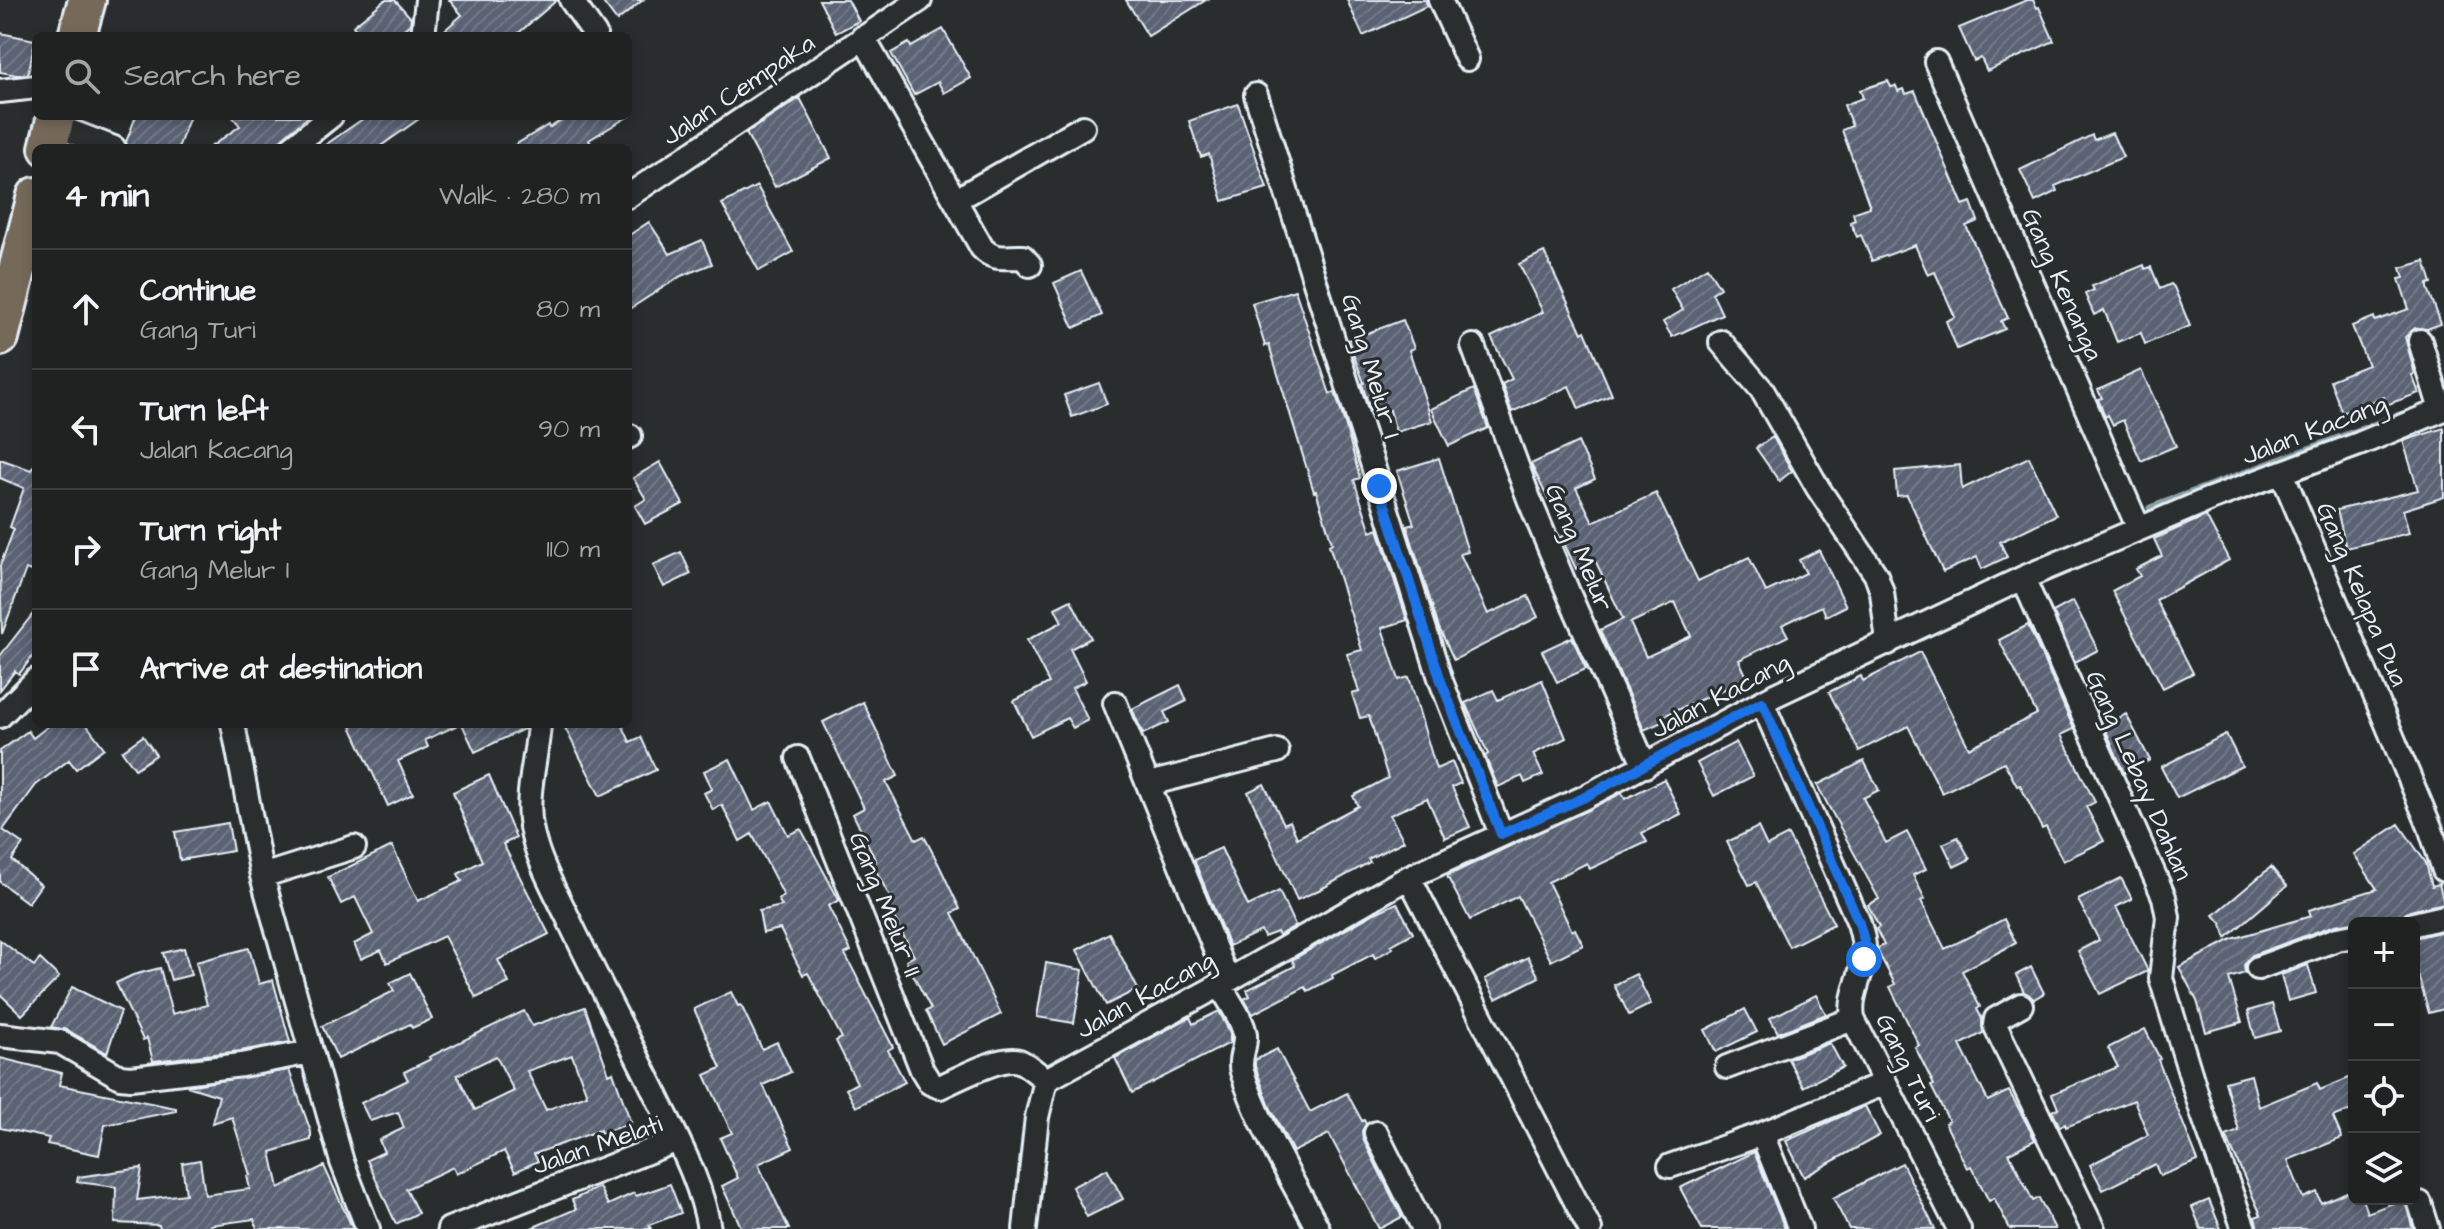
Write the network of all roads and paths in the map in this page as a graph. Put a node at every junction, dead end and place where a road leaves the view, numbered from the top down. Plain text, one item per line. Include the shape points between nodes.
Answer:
1 (87, 0) edge
2 (427, 0) edge
3 (571, 0) edge
4 (920, 0) edge
5 (1440, 0) edge
6 (78, 32) edge
7 (423, 32) edge
8 (594, 32) edge
9 (863, 37) junction
10 (1467, 59) dead end
11 (1936, 62) dead end
12 (32, 87) edge
13 (0, 91) edge
14 (1256, 95) dead end
15 (326, 120) edge
16 (1083, 127) dead end
17 (57, 130) edge
18 (104, 144) edge
19 (296, 144) edge
20 (632, 193) edge
21 (968, 193) dead end
22 (32, 212) edge
23 (1030, 265) dead end
24 (0, 337) edge
25 (2420, 341) dead end
26 (1721, 342) dead end
27 (1473, 346) dead end
28 (2440, 404) edge
29 (2282, 473) junction
30 (2139, 529) junction
31 (2023, 578) junction
32 (1888, 643) junction
33 (32, 684) edge
34 (1762, 702) junction
35 (1115, 703) dead end
36 (0, 716) edge
37 (234, 728) edge
38 (539, 728) edge
39 (1277, 751) dead end
40 (798, 758) dead end
41 (1645, 766) junction
42 (1149, 784) junction
43 (1501, 834) junction
44 (2440, 846) edge
45 (354, 847) dead end
46 (2444, 870) edge
47 (262, 876) junction
48 (1409, 877) junction
49 (2444, 917) edge
50 (2420, 923) edge
51 (2348, 937) edge
52 (2258, 968) dead end
53 (1224, 983) junction
54 (2021, 1005) dead end
55 (1853, 1019) junction
56 (0, 1035) edge
57 (311, 1052) junction
58 (1727, 1067) dead end
59 (1046, 1080) junction
60 (1885, 1083) junction
61 (1376, 1133) dead end
62 (1762, 1134) junction
63 (678, 1140) junction
64 (1670, 1166) dead end
65 (2420, 1203) dead end
66 (368, 1229) edge
67 (449, 1229) edge
68 (709, 1229) edge
69 (1025, 1229) edge
70 (1318, 1229) edge
71 (1424, 1229) edge
72 (1590, 1229) edge
73 (1800, 1229) edge
74 (1959, 1229) edge
75 (2093, 1229) edge
76 (2244, 1229) edge
77 (2428, 1229) edge

1 - 6 main road
2 - 7 street
3 - 8 street
4 - 9 street, Jalan Cempaka
5 - 10 street
9 - 20 street, Jalan Cempaka
9 - 23 street via 982,248 1001,259 1023,257
11 - 30 street, Gang Kenanga
12 - 13 street
14 - 43 street, Gang Melur I via 1441,681
15 - 19 street
16 - 21 street
17 - 18 street
22 - 24 main road
25 - 28 street
26 - 32 street via 1762,390 1876,575
27 - 41 street, Gang Melur via 1564,583
28 - 29 street, Jalan Kacang
29 - 30 street, Jalan Kacang
29 - 44 street, Gang Kelapa Dua
30 - 31 street, Jalan Kacang
31 - 32 street, Jalan Kacang
31 - 76 street, Gang Lebay Dahlan via 2164,897 2168,917 2161,978
32 - 34 street, Jalan Kacang
33 - 36 street
34 - 41 street, Jalan Kacang
34 - 55 street, Gang Turi via 1859,923 1865,944 1851,1005
35 - 42 street
37 - 47 street
38 - 63 street via 530,803 538,854
39 - 42 street
40 - 59 street, Gang Melur II via 930,1083 940,1087 1015,1060
41 - 43 street, Jalan Kacang
42 - 53 street
43 - 48 street, Jalan Kacang
44 - 46 street, Gang Kelapa Dua
45 - 47 street
47 - 57 street
48 - 53 street, Jalan Kacang
48 - 72 street
49 - 50 street
51 - 52 street
53 - 59 street, Jalan Kacang
53 - 70 street via 1246,1038 1243,1074
54 - 75 street via 2002,1014 1995,1025
55 - 58 street
55 - 60 street, Gang Turi
56 - 57 street via 60,1042 120,1077 131,1078
57 - 66 street via 342,1162
59 - 69 street
60 - 62 street
60 - 74 street, Gang Turi
61 - 71 street
62 - 64 street
62 - 73 street
63 - 67 street, Jalan Melati
63 - 68 street, Jalan Melati
65 - 77 street

